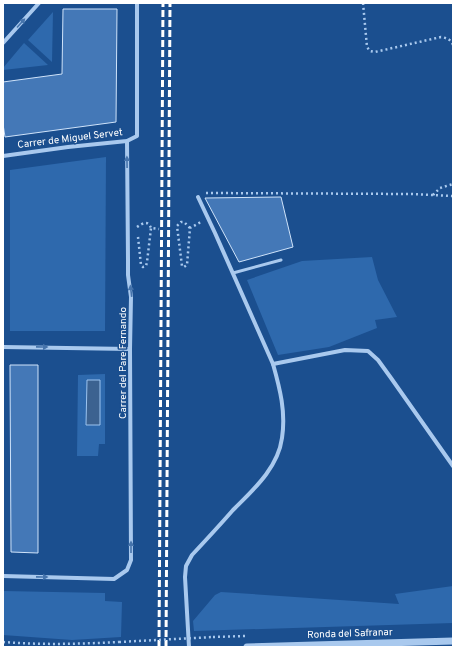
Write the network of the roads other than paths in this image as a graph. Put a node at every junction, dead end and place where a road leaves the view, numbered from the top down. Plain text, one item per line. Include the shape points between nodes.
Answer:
1 (39, 3) edge
2 (137, 3) edge
3 (3, 43) edge
4 (127, 141) junction
5 (3, 156) edge
6 (198, 196) road end
7 (281, 260) dead end
8 (233, 274) junction
9 (3, 347) edge
10 (130, 348) junction
11 (273, 364) junction
12 (453, 466) edge
13 (3, 576) edge
14 (453, 641) edge
15 (189, 647) edge
16 (247, 647) edge

3 -> 1 street
2 - 4 street, Carrer de Miguel Servet via 137,136
4 - 5 street, Carrer de Miguel Servet
10 -> 4 street, Carrer del Pare Fernando
6 - 8 street
7 - 8 lane
8 - 11 street
9 -> 10 street
13 -> 10 street, Carrer del Pare Fernando via 114,579 127,570 131,560
11 - 12 street via 345,350 368,351 378,360
11 - 15 street via 284,416 282,440 271,468 192,555 186,566 184,577
14 - 16 street, Ronda del Safranar

